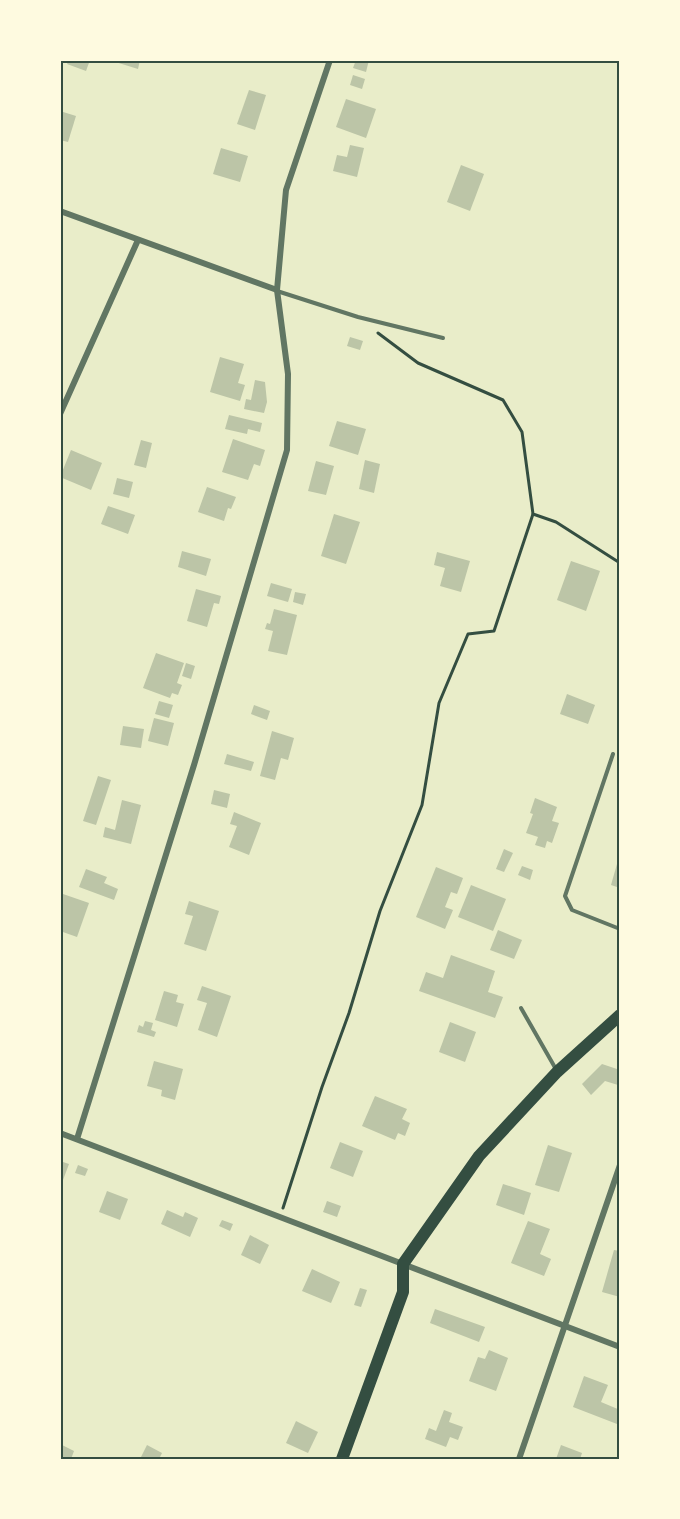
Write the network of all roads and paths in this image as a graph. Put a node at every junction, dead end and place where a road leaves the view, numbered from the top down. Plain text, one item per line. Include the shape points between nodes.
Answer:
1 (330, 60) edge
2 (60, 211) edge
3 (138, 240) junction
4 (277, 290) junction
5 (358, 317) junction
6 (443, 338) dead end
7 (60, 414) edge
8 (533, 514) junction
9 (620, 563) edge
10 (613, 754) dead end
11 (620, 929) edge
12 (521, 1008) dead end
13 (620, 1015) edge
14 (557, 1072) junction
15 (60, 1133) edge
16 (77, 1139) junction
17 (620, 1165) edge
18 (281, 1218) junction
19 (403, 1264) junction
20 (565, 1327) junction
21 (620, 1347) edge
22 (342, 1459) edge
23 (519, 1459) edge

1 - 4 street via 286,190
2 - 3 street
3 - 4 street
3 - 7 street
4 - 5 lane
4 - 16 street via 288,374 287,450
5 - 6 lane
5 - 8 path via 418,363 502,400 522,432
8 - 9 path via 556,522
8 - 18 path via 494,631 468,634 439,703 422,805 380,911
10 - 11 lane via 565,896 572,910
12 - 14 lane
13 - 14 main road
14 - 19 main road via 479,1156
15 - 16 street
16 - 18 street
17 - 20 street
18 - 19 street
19 - 20 street
19 - 22 main road via 403,1292
20 - 21 street
20 - 23 street

